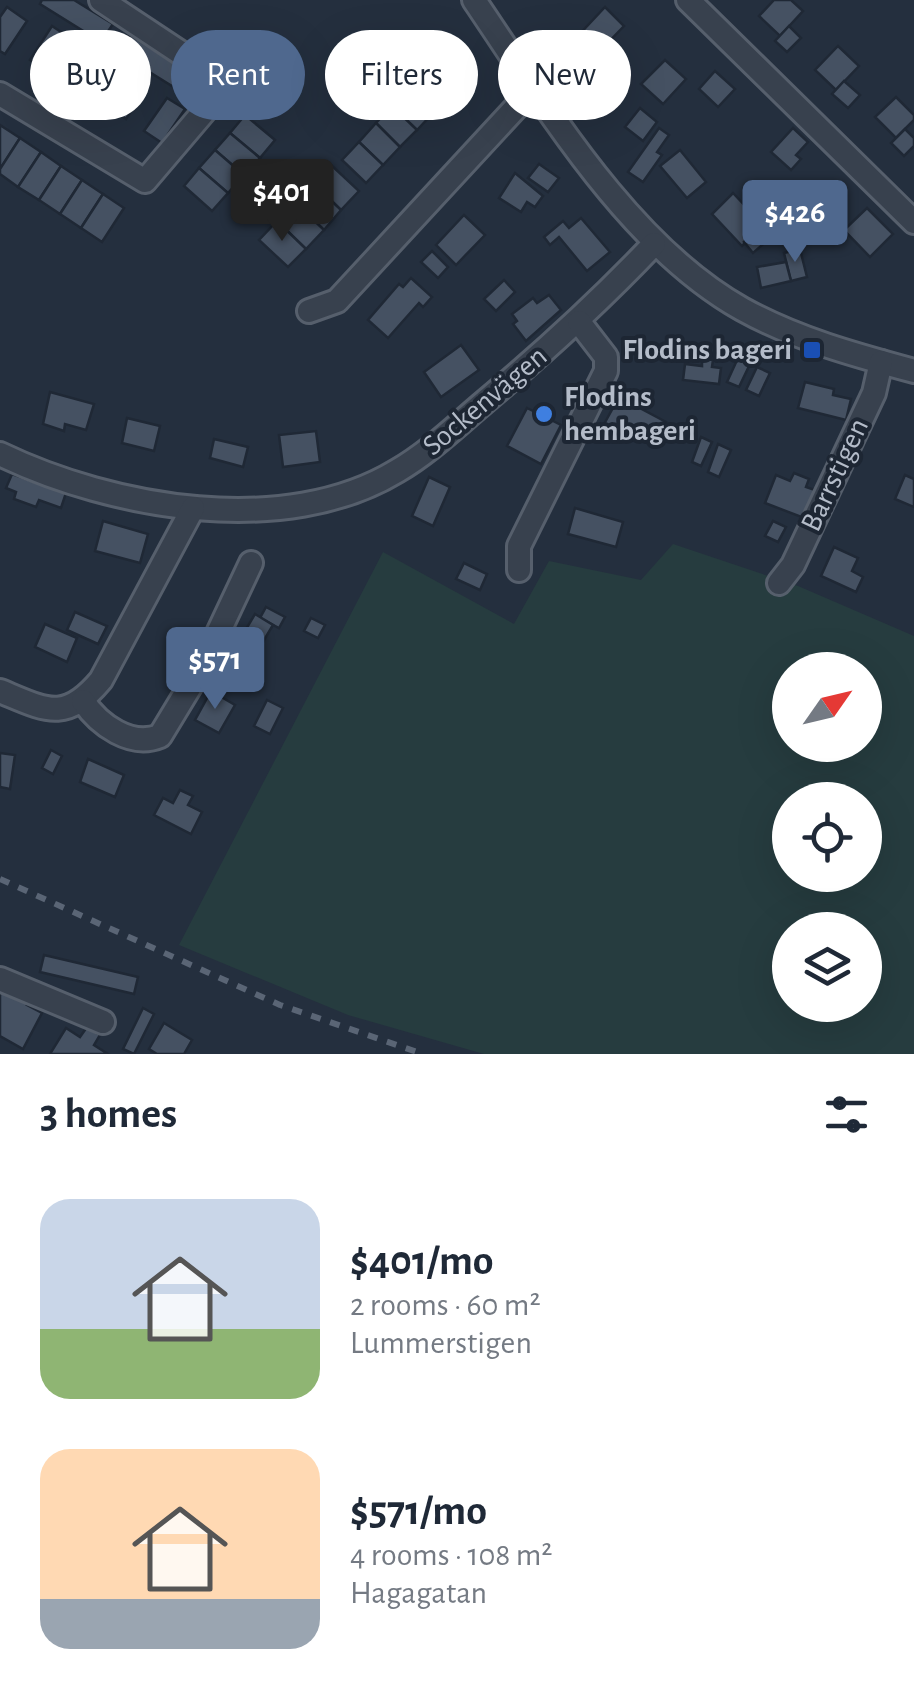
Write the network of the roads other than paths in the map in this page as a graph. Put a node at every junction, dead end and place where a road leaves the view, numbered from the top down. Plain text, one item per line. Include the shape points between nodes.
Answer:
1 (474, 0) edge
2 (688, 0) edge
3 (105, 1) edge
4 (498, 35) edge
5 (0, 94) edge
6 (504, 120) edge
7 (559, 120) edge
8 (914, 222) edge
9 (654, 244) junction
10 (309, 311) dead end
11 (579, 322) junction
12 (881, 362) junction
13 (914, 371) edge
14 (0, 454) edge
15 (193, 508) junction
16 (251, 563) dead end
17 (518, 570) dead end
18 (779, 582) dead end
19 (0, 691) edge
20 (83, 701) junction
21 (0, 979) edge
22 (103, 1022) dead end

1 - 4 street
2 - 8 street
3 - 5 street via 202,67 219,94 145,182
6 - 10 street via 336,301
7 - 9 street
9 - 11 street, Sockenvägen
9 - 12 street via 741,308 827,347
11 - 15 street, Sockenvägen via 395,473 272,509
11 - 17 street via 606,357 606,371 520,546
12 - 13 street
12 - 18 street, Barrstigen via 874,393
14 - 15 street, Sockenvägen via 101,488
15 - 20 street via 101,680
16 - 20 street via 204,665 160,736 129,738 93,717
19 - 20 street via 42,709
21 - 22 street

